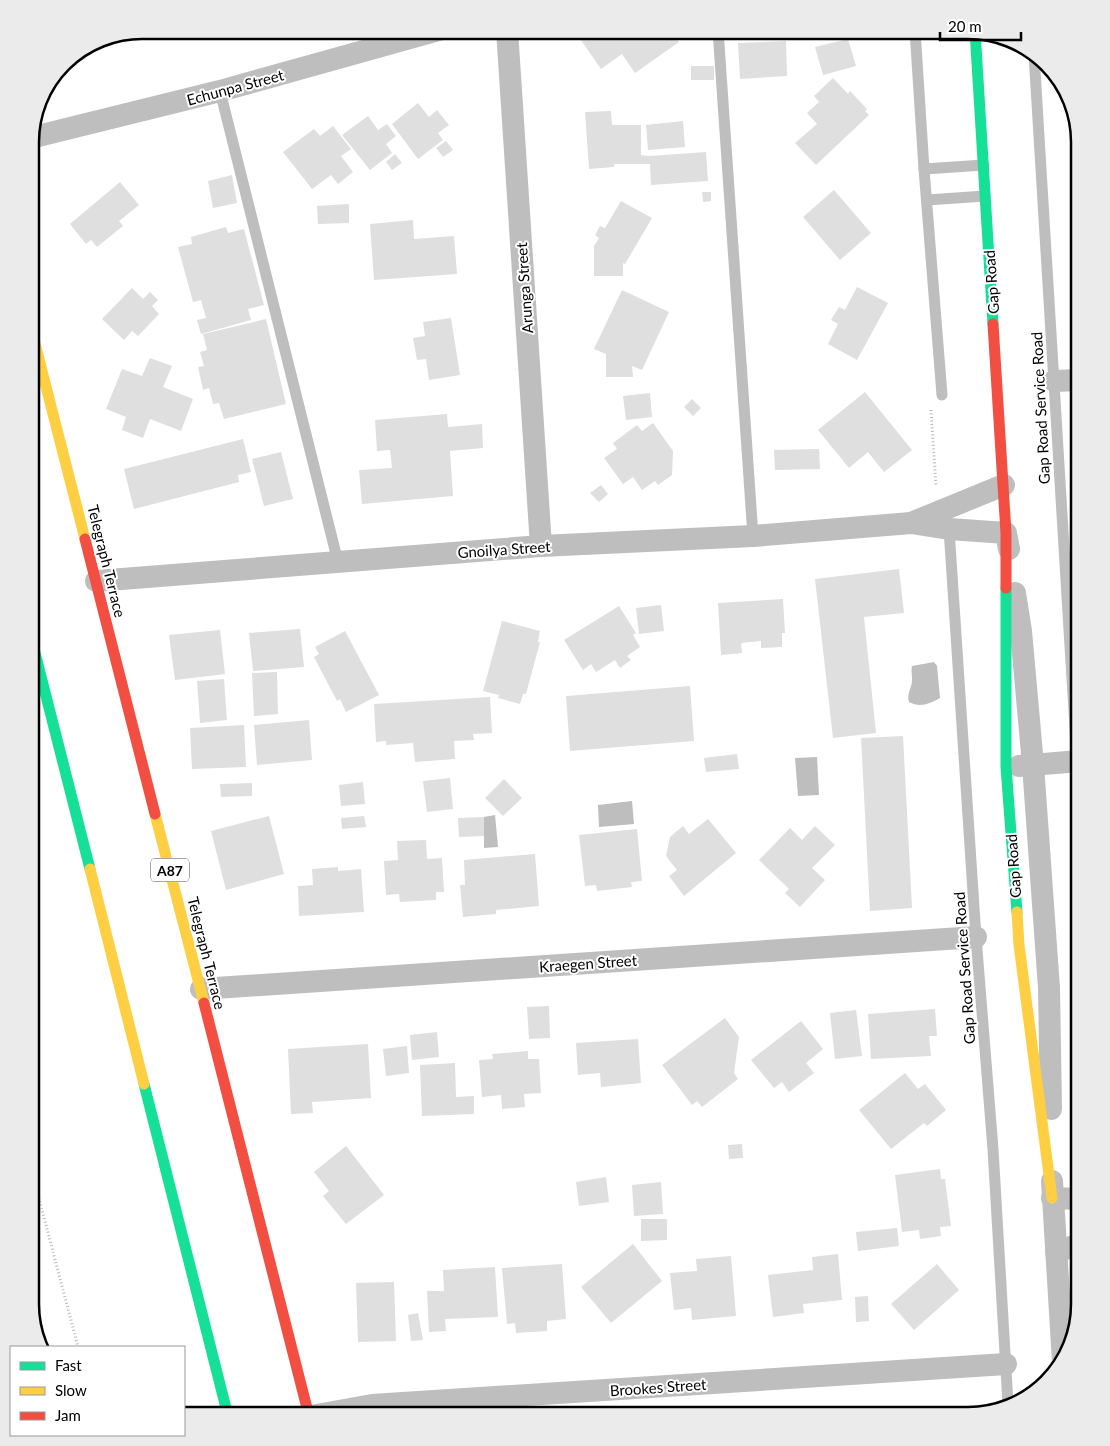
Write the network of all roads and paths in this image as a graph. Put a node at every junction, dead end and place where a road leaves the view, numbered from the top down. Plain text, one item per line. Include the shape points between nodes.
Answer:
1 (407, 39) edge
2 (508, 39) edge
3 (719, 39) edge
4 (917, 39) edge
5 (976, 39) edge
6 (1035, 63) edge
7 (220, 92) junction
8 (39, 136) edge
9 (984, 165) junction
10 (924, 169) junction
11 (985, 196) junction
12 (927, 200) junction
13 (39, 359) edge
14 (1071, 380) edge
15 (1054, 381) junction
16 (942, 395) joint
17 (1004, 485) junction
18 (944, 520) junction
19 (1006, 533) junction
20 (753, 536) junction
21 (541, 546) junction
22 (338, 562) junction
23 (96, 581) junction
24 (39, 669) edge
25 (1071, 675) edge
26 (1071, 761) edge
27 (1033, 765) junction
28 (1006, 767) junction
29 (976, 937) junction
30 (200, 990) junction
31 (39, 1198) edge
32 (1052, 1198) junction
33 (1071, 1199) edge
34 (1071, 1247) edge
35 (1056, 1252) junction
36 (78, 1346) edge
37 (1062, 1346) edge
38 (1006, 1364) junction
39 (1008, 1399) edge
40 (226, 1407) edge
41 (308, 1407) edge
42 (361, 1407) edge

1 - 7 street, Echunpa Street
2 - 21 street, Arunga Street
3 - 20 lane
4 - 10 lane
5 - 9 main road, Gap Road
6 - 15 lane, Gap Road Service Road
7 - 8 street, Echunpa Street
7 - 22 lane
9 - 10 lane
9 - 11 main road, Gap Road
10 - 12 lane
11 - 12 lane
11 - 17 main road, Gap Road
12 - 16 lane
13 - 23 main road, Telegraph Terrace / A87
14 - 15 street
15 - 25 lane, Gap Road Service Road
16 - 18 path via 930,403
17 - 18 street
17 - 19 main road, Gap Road
18 - 19 street, Gnoilya Street
18 - 20 street, Gnoilya Street
18 - 29 lane, Gap Road Service Road
19 - 27 street, Gap Road via 1020,630
19 - 28 main road, Gap Road
20 - 21 street, Gnoilya Street
21 - 22 street, Gnoilya Street
22 - 23 street, Gnoilya Street
23 - 30 main road, Telegraph Terrace / A87
24 - 40 main road
26 - 27 street
27 - 28 street
27 - 32 street, Gap Road via 1050,988
28 - 32 main road, Gap Road via 1019,945
29 - 30 street, Kraegen Street
29 - 38 lane, Gap Road Service Road
30 - 41 main road, Telegraph Terrace / A87
31 - 36 path
32 - 33 street
32 - 35 street, Gap Road
34 - 35 street
35 - 37 street, Gap Road
38 - 39 lane, Gap Road Service Road
38 - 42 street, Brookes Street

